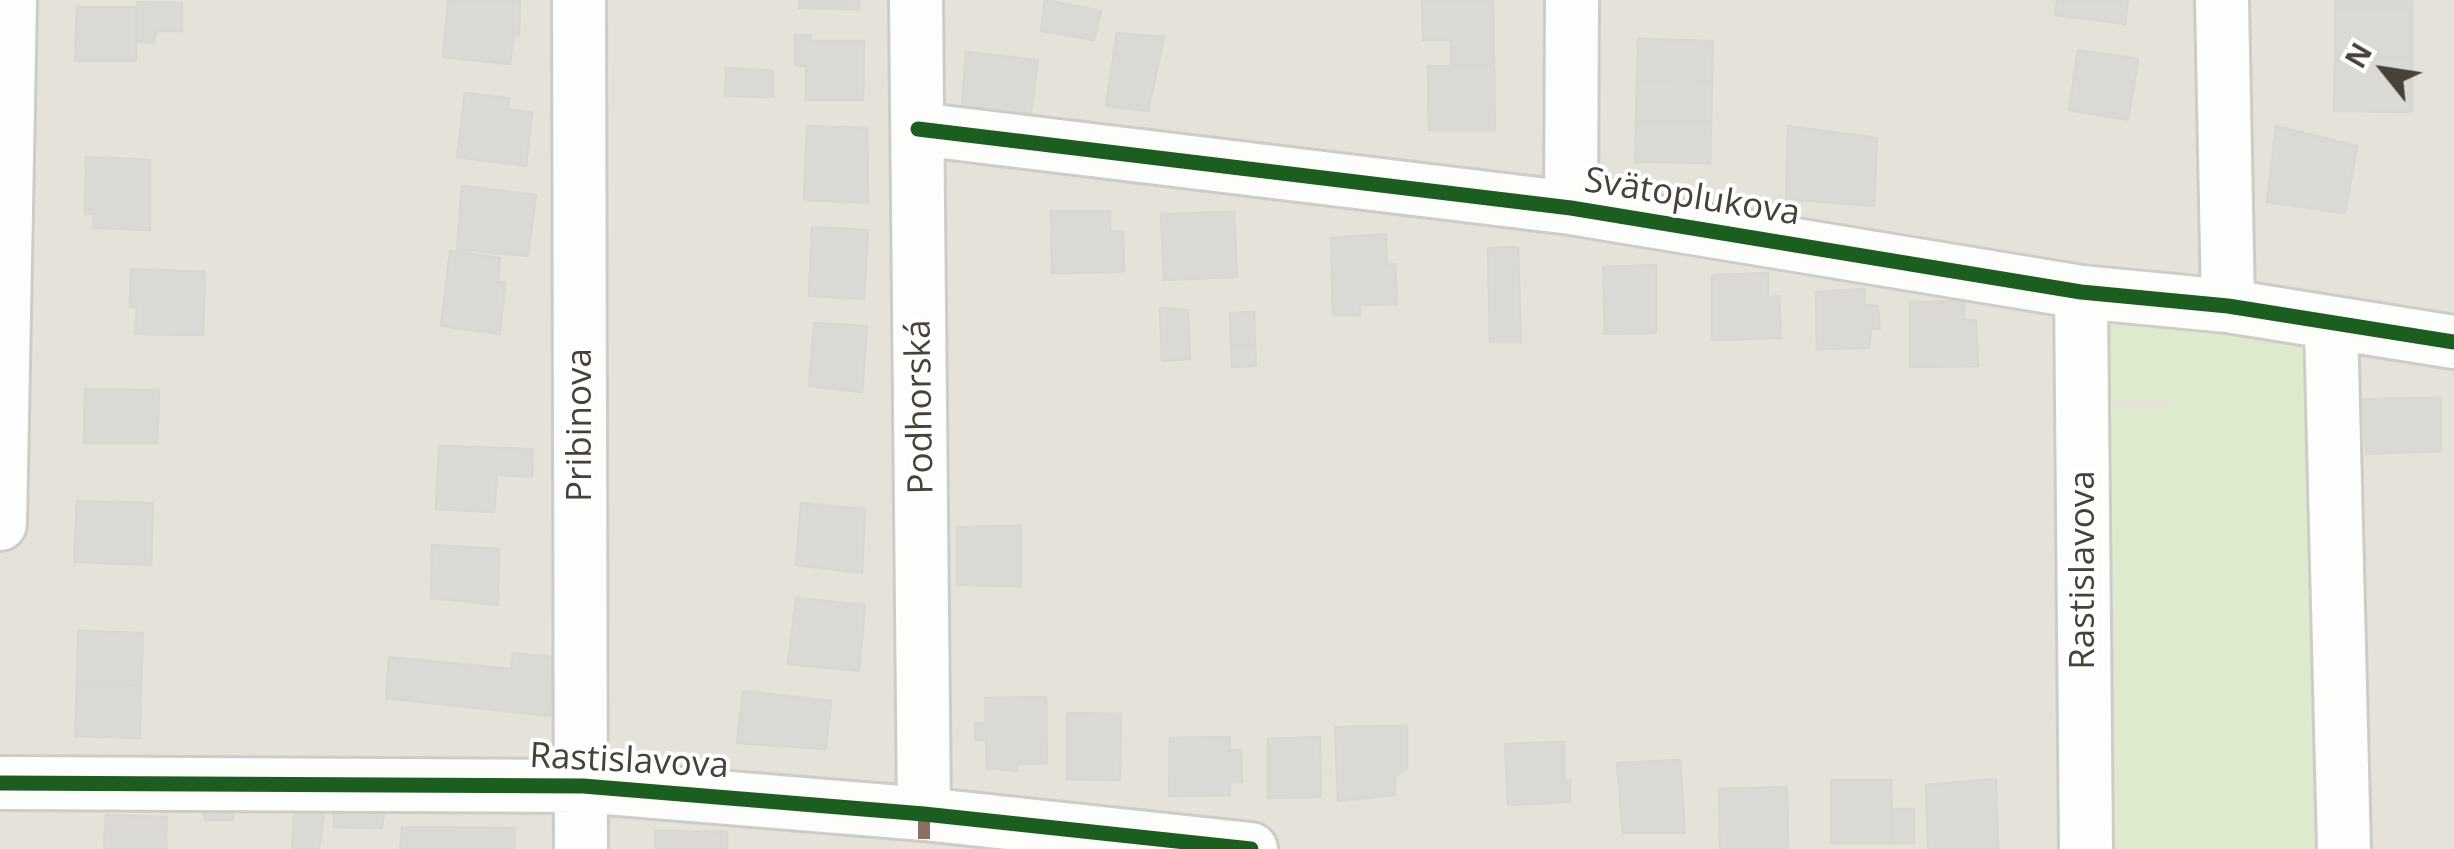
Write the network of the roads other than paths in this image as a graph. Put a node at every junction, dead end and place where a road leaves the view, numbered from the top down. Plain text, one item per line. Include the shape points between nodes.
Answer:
1 (10, 0) edge
2 (578, 0) edge
3 (916, 0) edge
4 (1572, 0) edge
5 (2222, 0) edge
6 (918, 130) junction
7 (1571, 208) junction
8 (2082, 292) junction
9 (2228, 306) junction
10 (2331, 323) junction
11 (2454, 342) edge
12 (0, 524) edge
13 (0, 783) edge
14 (582, 786) junction
15 (924, 814) junction
16 (581, 849) edge
17 (1251, 849) edge
18 (2086, 849) edge
19 (2344, 849) edge

1 - 12 street
2 - 14 street, Pribinova
3 - 6 street, Podhorská
4 - 7 street
5 - 9 street
6 - 7 street, Svätoplukova
6 - 15 street, Podhorská
7 - 8 street, Svätoplukova
8 - 9 street, Svätoplukova
8 - 18 street, Rastislavova
9 - 10 street, Svätoplukova
10 - 11 street, Svätoplukova
10 - 19 street
13 - 14 street, Rastislavova
14 - 15 street, Rastislavova
14 - 16 street, Pribinova
15 - 17 street, Rastislavova

